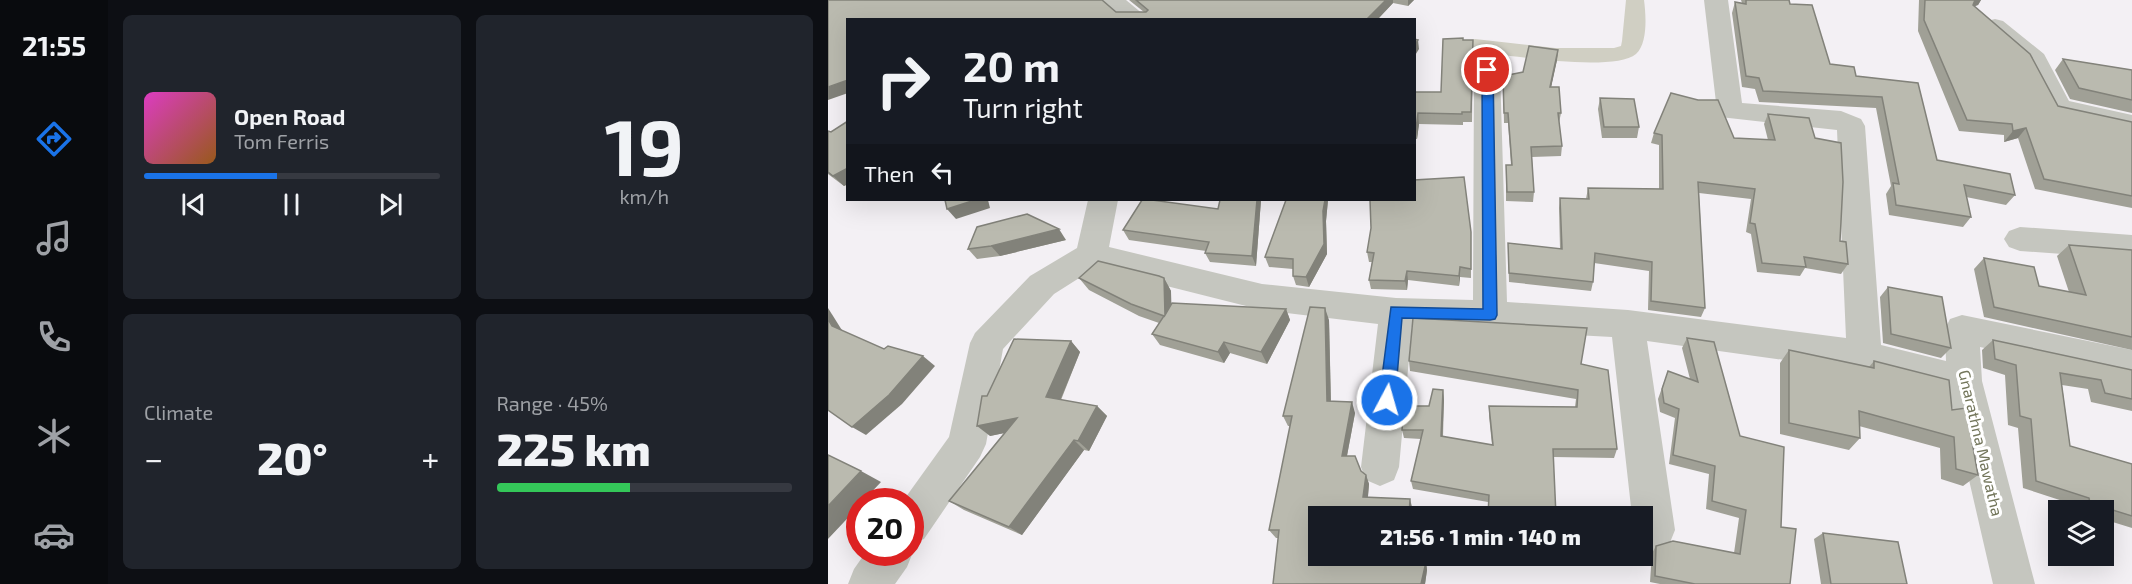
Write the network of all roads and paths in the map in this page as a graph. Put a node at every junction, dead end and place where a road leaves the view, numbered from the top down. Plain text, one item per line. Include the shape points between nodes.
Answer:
1 (1111, 0) edge
2 (1716, 0) edge
3 (1980, 14) edge
4 (1135, 18) edge
5 (1487, 70) dead end
6 (2132, 124) edge
7 (1103, 201) edge
8 (2020, 239) dead end
9 (2132, 247) edge
10 (1091, 255) junction
11 (1396, 312) junction
12 (1490, 315) junction
13 (1628, 324) junction
14 (1864, 356) junction
15 (2132, 365) edge
16 (1964, 381) junction
17 (1380, 467) dead end
18 (924, 505) edge
19 (1654, 530) dead end
20 (882, 566) edge
21 (869, 584) edge
22 (2014, 584) edge

1 - 4 street
2 - 14 street via 1730,111 1841,120 1851,126
3 - 6 street via 2035,59 2059,108
5 - 12 street
7 - 10 street
8 - 9 street
10 - 11 street via 1262,297
10 - 18 street via 1042,285 987,343 967,444
11 - 12 street
11 - 17 street
12 - 13 street
13 - 14 street
13 - 19 street
14 - 16 street
15 - 16 street, Gnarathna Mawatha via 1962,329
16 - 22 street, Gnarathna Mawatha
20 - 21 street

